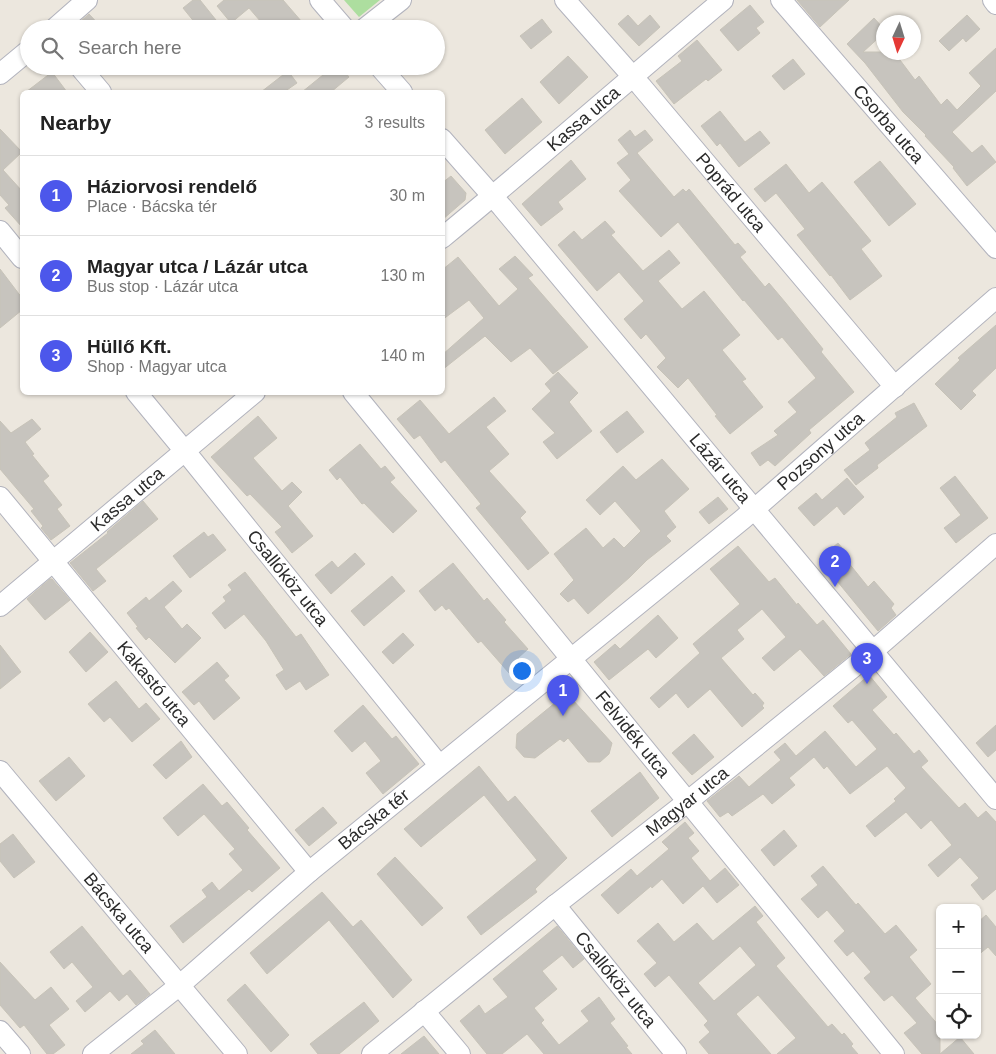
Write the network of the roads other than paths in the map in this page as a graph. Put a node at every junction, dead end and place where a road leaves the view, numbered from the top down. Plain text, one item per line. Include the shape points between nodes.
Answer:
1 (87, 0) edge
2 (320, 0) edge
3 (401, 0) edge
4 (565, 0) edge
5 (723, 0) edge
6 (781, 0) edge
7 (992, 0) edge
8 (996, 4) edge
9 (64, 20) edge
10 (338, 20) edge
11 (375, 20) edge
12 (20, 57) edge
13 (0, 74) edge
14 (87, 75) edge
15 (387, 75) edge
16 (632, 76) junction
17 (99, 90) edge
18 (400, 90) edge
19 (445, 142) edge
20 (493, 196) junction
21 (0, 231) edge
22 (445, 236) edge
23 (996, 248) edge
24 (20, 256) edge
25 (996, 298) edge
26 (895, 387) junction
27 (138, 395) edge
28 (252, 395) edge
29 (355, 395) edge
30 (185, 451) junction
31 (0, 497) edge
32 (754, 510) junction
33 (996, 544) edge
34 (52, 561) junction
35 (0, 606) edge
36 (872, 652) junction
37 (572, 659) junction
38 (439, 765) junction
39 (0, 771) edge
40 (996, 799) edge
41 (687, 802) junction
42 (309, 872) junction
43 (555, 905) junction
44 (180, 985) junction
45 (424, 1011) junction
46 (0, 1031) edge
47 (20, 1054) edge
48 (93, 1054) edge
49 (237, 1054) edge
50 (372, 1054) edge
51 (460, 1054) edge
52 (676, 1054) edge
53 (894, 1054) edge

1 - 9 street
2 - 10 street
3 - 11 street
4 - 16 street, Poprád utca
5 - 16 street, Kassa utca
6 - 23 street, Csorba utca
7 - 8 street
12 - 13 street
14 - 17 street
15 - 18 street
16 - 20 street, Kassa utca
16 - 26 street, Poprád utca
19 - 20 street, Lázár utca
20 - 22 street, Kassa utca
20 - 32 street, Lázár utca
21 - 24 street
25 - 26 street, Pozsony utca
26 - 32 street, Pozsony utca
27 - 30 street, Csallóköz utca
28 - 30 street, Kassa utca
29 - 37 street, Felvidék utca
30 - 34 street, Kassa utca
30 - 38 street, Csallóköz utca
31 - 34 street, Kakastó utca
32 - 36 street, Lázár utca
32 - 37 street, Pozsony utca
33 - 36 street, Magyar utca
34 - 35 street, Kassa utca
34 - 42 street, Kakastó utca
36 - 40 street, Lázár utca
36 - 41 street, Magyar utca
37 - 38 street, Bácska tér
37 - 41 street, Felvidék utca
38 - 42 street, Bácska tér
39 - 44 street, Bácska utca
41 - 43 street, Magyar utca
41 - 53 street, Felvidék utca
42 - 44 street, Bácska tér
43 - 45 street, Magyar utca
43 - 52 street, Csallóköz utca
44 - 48 street
44 - 49 street, Bácska utca
45 - 50 street, Magyar utca
45 - 51 street
46 - 47 street

